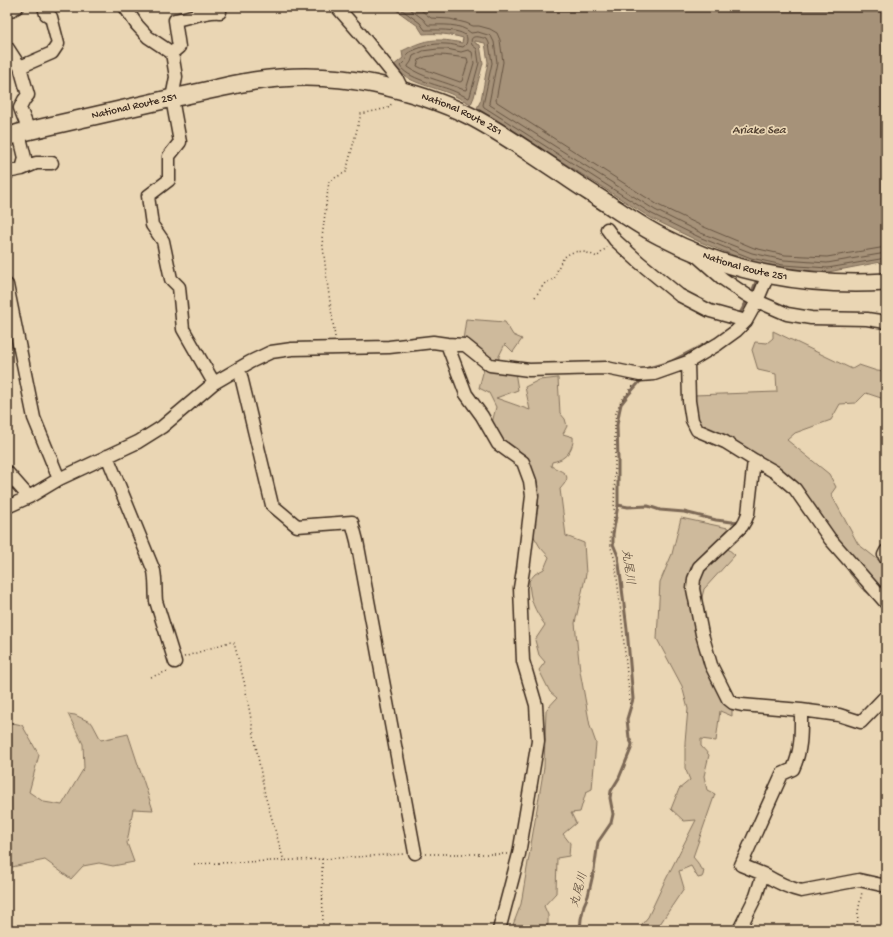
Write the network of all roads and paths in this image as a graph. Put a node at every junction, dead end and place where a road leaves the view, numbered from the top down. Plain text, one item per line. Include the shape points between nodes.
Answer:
1 (17, 7) edge
2 (44, 7) edge
3 (125, 7) edge
4 (337, 7) edge
5 (207, 10) edge
6 (7, 12) edge
7 (220, 12) dead end
8 (7, 47) edge
9 (172, 53) junction
10 (20, 67) junction
11 (403, 91) junction
12 (172, 98) junction
13 (18, 134) edge
14 (52, 163) dead end
15 (22, 169) junction
16 (7, 172) edge
17 (607, 229) dead end
18 (615, 240) junction
19 (690, 250) junction
20 (762, 273) junction
21 (886, 282) edge
22 (7, 286) edge
23 (535, 297) dead end
24 (752, 298) junction
25 (741, 319) junction
26 (886, 322) edge
27 (447, 344) junction
28 (337, 348) junction
29 (688, 362) junction
30 (239, 368) junction
31 (644, 375) junction
32 (214, 383) junction
33 (107, 456) junction
34 (754, 460) junction
35 (7, 472) edge
36 (59, 479) junction
37 (29, 497) junction
38 (7, 506) edge
39 (886, 551) edge
40 (886, 559) edge
41 (886, 603) edge
42 (174, 662) junction
43 (151, 677) dead end
44 (886, 696) edge
45 (630, 704) dead end
46 (801, 710) junction
47 (415, 853) junction
48 (519, 854) junction
49 (322, 859) junction
50 (284, 861) junction
51 (194, 864) dead end
52 (763, 874) junction
53 (866, 880) junction
54 (886, 886) edge
55 (323, 930) edge
56 (499, 930) edge
57 (739, 930) edge
58 (857, 930) edge

1 - 6 street
2 - 10 street via 46,14 51,17 58,44 52,53
3 - 9 street via 148,37
4 - 11 street via 397,79
5 - 7 street
5 - 9 street via 175,20 179,48
8 - 10 street
9 - 12 street via 176,78
10 - 13 street via 28,95 20,108
11 - 12 highway, National Route 251 via 372,83 314,77 253,81
11 - 19 highway, National Route 251 via 470,116 516,142 637,223 662,238
11 - 28 path via 388,108 361,114 346,172 329,180 322,238
12 - 13 highway, National Route 251
12 - 32 street via 180,142 169,156 169,180 148,196 152,225 163,241 171,279 179,287 182,329
13 - 15 street via 25,158
14 - 15 street via 36,163
15 - 16 street
17 - 18 street
18 - 23 path via 597,257 588,252 576,251 565,256 554,279 545,283
18 - 25 street via 679,295 710,311
19 - 20 highway, National Route 251
19 - 24 street via 723,279
20 - 21 highway, National Route 251 via 831,283
20 - 24 street
22 - 36 street via 34,418
24 - 25 street
24 - 26 street via 787,314 811,318
25 - 29 street via 736,331
27 - 28 street via 433,342 390,347
27 - 31 street via 465,345 490,365 529,370 606,368
27 - 48 street via 466,394 498,444 523,462 530,481 532,496 520,588 523,661 536,705 538,741
28 - 30 street via 271,352
29 - 31 street
29 - 34 street via 689,400 692,420 697,430 725,442
30 - 32 street
30 - 47 street via 272,505 297,526 352,522
31 - 45 path via 621,401 616,412 614,516 610,536 619,590
32 - 33 street via 162,427 138,442
33 - 36 street
33 - 42 street via 154,571 156,601
34 - 41 street via 795,489 830,539
34 - 46 street via 745,521 699,567 693,589 711,666 728,699 742,705
35 - 37 street
36 - 37 street
37 - 38 street
39 - 40 street
42 - 43 path via 168,670
42 - 50 path via 229,642 234,643 265,794
44 - 46 street via 861,722 839,715
46 - 52 street via 798,760 793,769 782,774 741,865
47 - 48 path
47 - 49 path
48 - 56 street
49 - 50 path
49 - 55 path
50 - 51 path
52 - 53 street via 795,890
52 - 57 street via 756,896
53 - 54 street
53 - 58 path via 861,893

